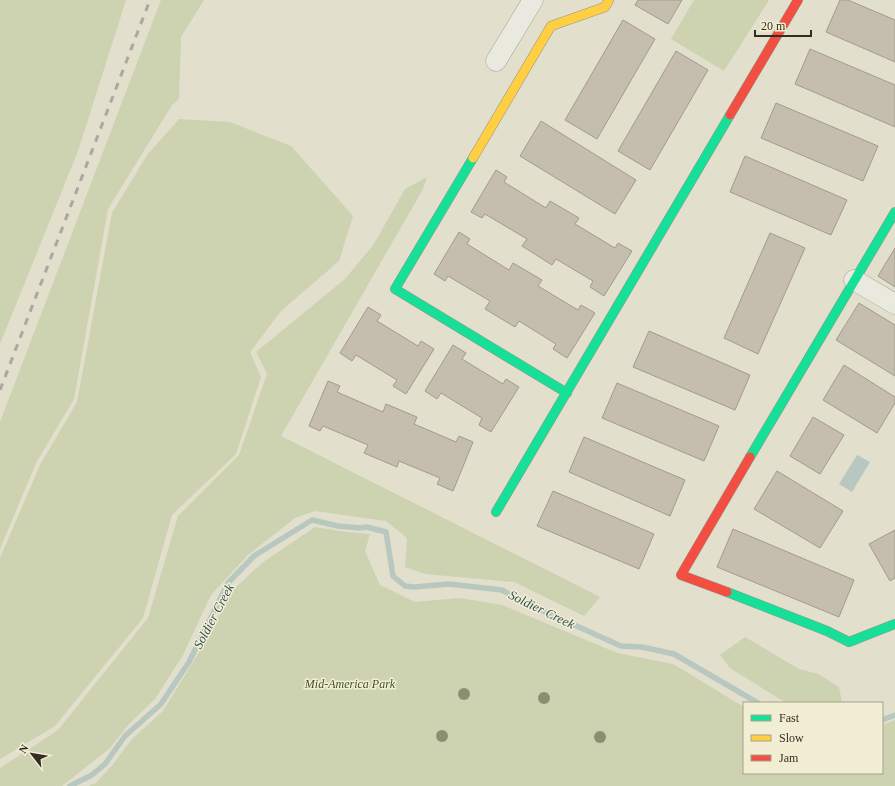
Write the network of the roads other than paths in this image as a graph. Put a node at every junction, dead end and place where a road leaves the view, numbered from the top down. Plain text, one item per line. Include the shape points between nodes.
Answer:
1 (533, 0) edge
2 (608, 0) edge
3 (798, 0) edge
4 (496, 61) dead end
5 (895, 212) edge
6 (854, 280) junction
7 (895, 304) edge
8 (567, 393) junction
9 (496, 512) dead end
10 (895, 624) edge

1 - 4 street
2 - 8 street via 605,7 551,26 395,289
3 - 8 street
5 - 6 street
6 - 7 street
6 - 10 street via 681,575 849,642
8 - 9 street

